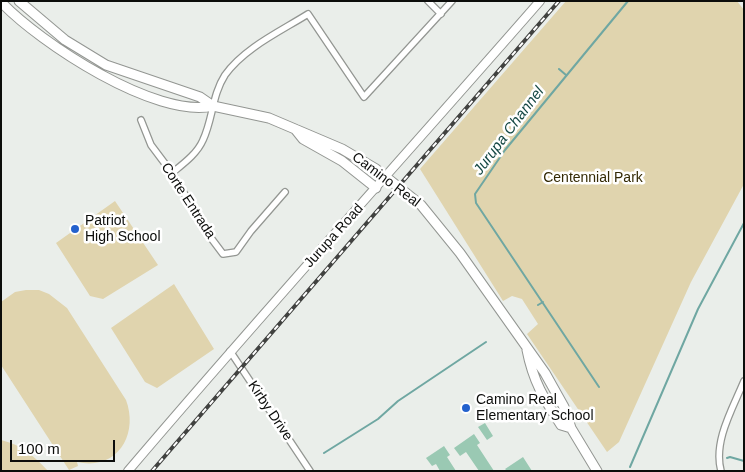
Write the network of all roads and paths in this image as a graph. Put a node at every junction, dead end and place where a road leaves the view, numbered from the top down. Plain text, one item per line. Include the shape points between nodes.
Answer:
1 (11, 1) edge
2 (19, 1) edge
3 (428, 1) edge
4 (452, 1) edge
5 (540, 1) edge
6 (1, 2) edge
7 (32, 13) junction
8 (441, 14) junction
9 (213, 106) junction
10 (141, 120) dead end
11 (293, 128) junction
12 (172, 174) junction
13 (386, 177) junction
14 (376, 188) junction
15 (286, 192) dead end
16 (526, 348) junction
17 (230, 351) junction
18 (744, 381) edge
19 (571, 428) junction
20 (128, 471) edge
21 (310, 471) edge
22 (597, 471) edge
23 (721, 471) edge

1 - 7 main road via 24,12
2 - 7 main road, Camino Real
3 - 8 street
4 - 8 street
5 - 13 street, Jurupa Road
6 - 9 main road, Camino Real via 44,40 112,81 165,101 199,109
7 - 9 main road, Camino Real via 65,40 106,65 200,97
8 - 9 street via 364,97 308,14 232,66 218,87
9 - 11 main road, Camino Real via 269,118
9 - 12 street via 203,140 188,161
10 - 12 street, Corte Entrada via 151,145
11 - 13 main road, Camino Real via 342,149
11 - 14 main road via 303,139 342,160
12 - 15 street, Corte Entrada via 224,254 236,252
13 - 14 street, Jurupa Road
13 - 16 main road, Camino Real via 432,217
14 - 17 street, Jurupa Road
16 - 19 main road, Camino Real via 564,407
16 - 19 main road, Camino Real via 538,388 561,425
17 - 20 street, Jurupa Road
17 - 21 street, Kirby Drive
18 - 23 street via 722,437
19 - 22 main road, Camino Real

